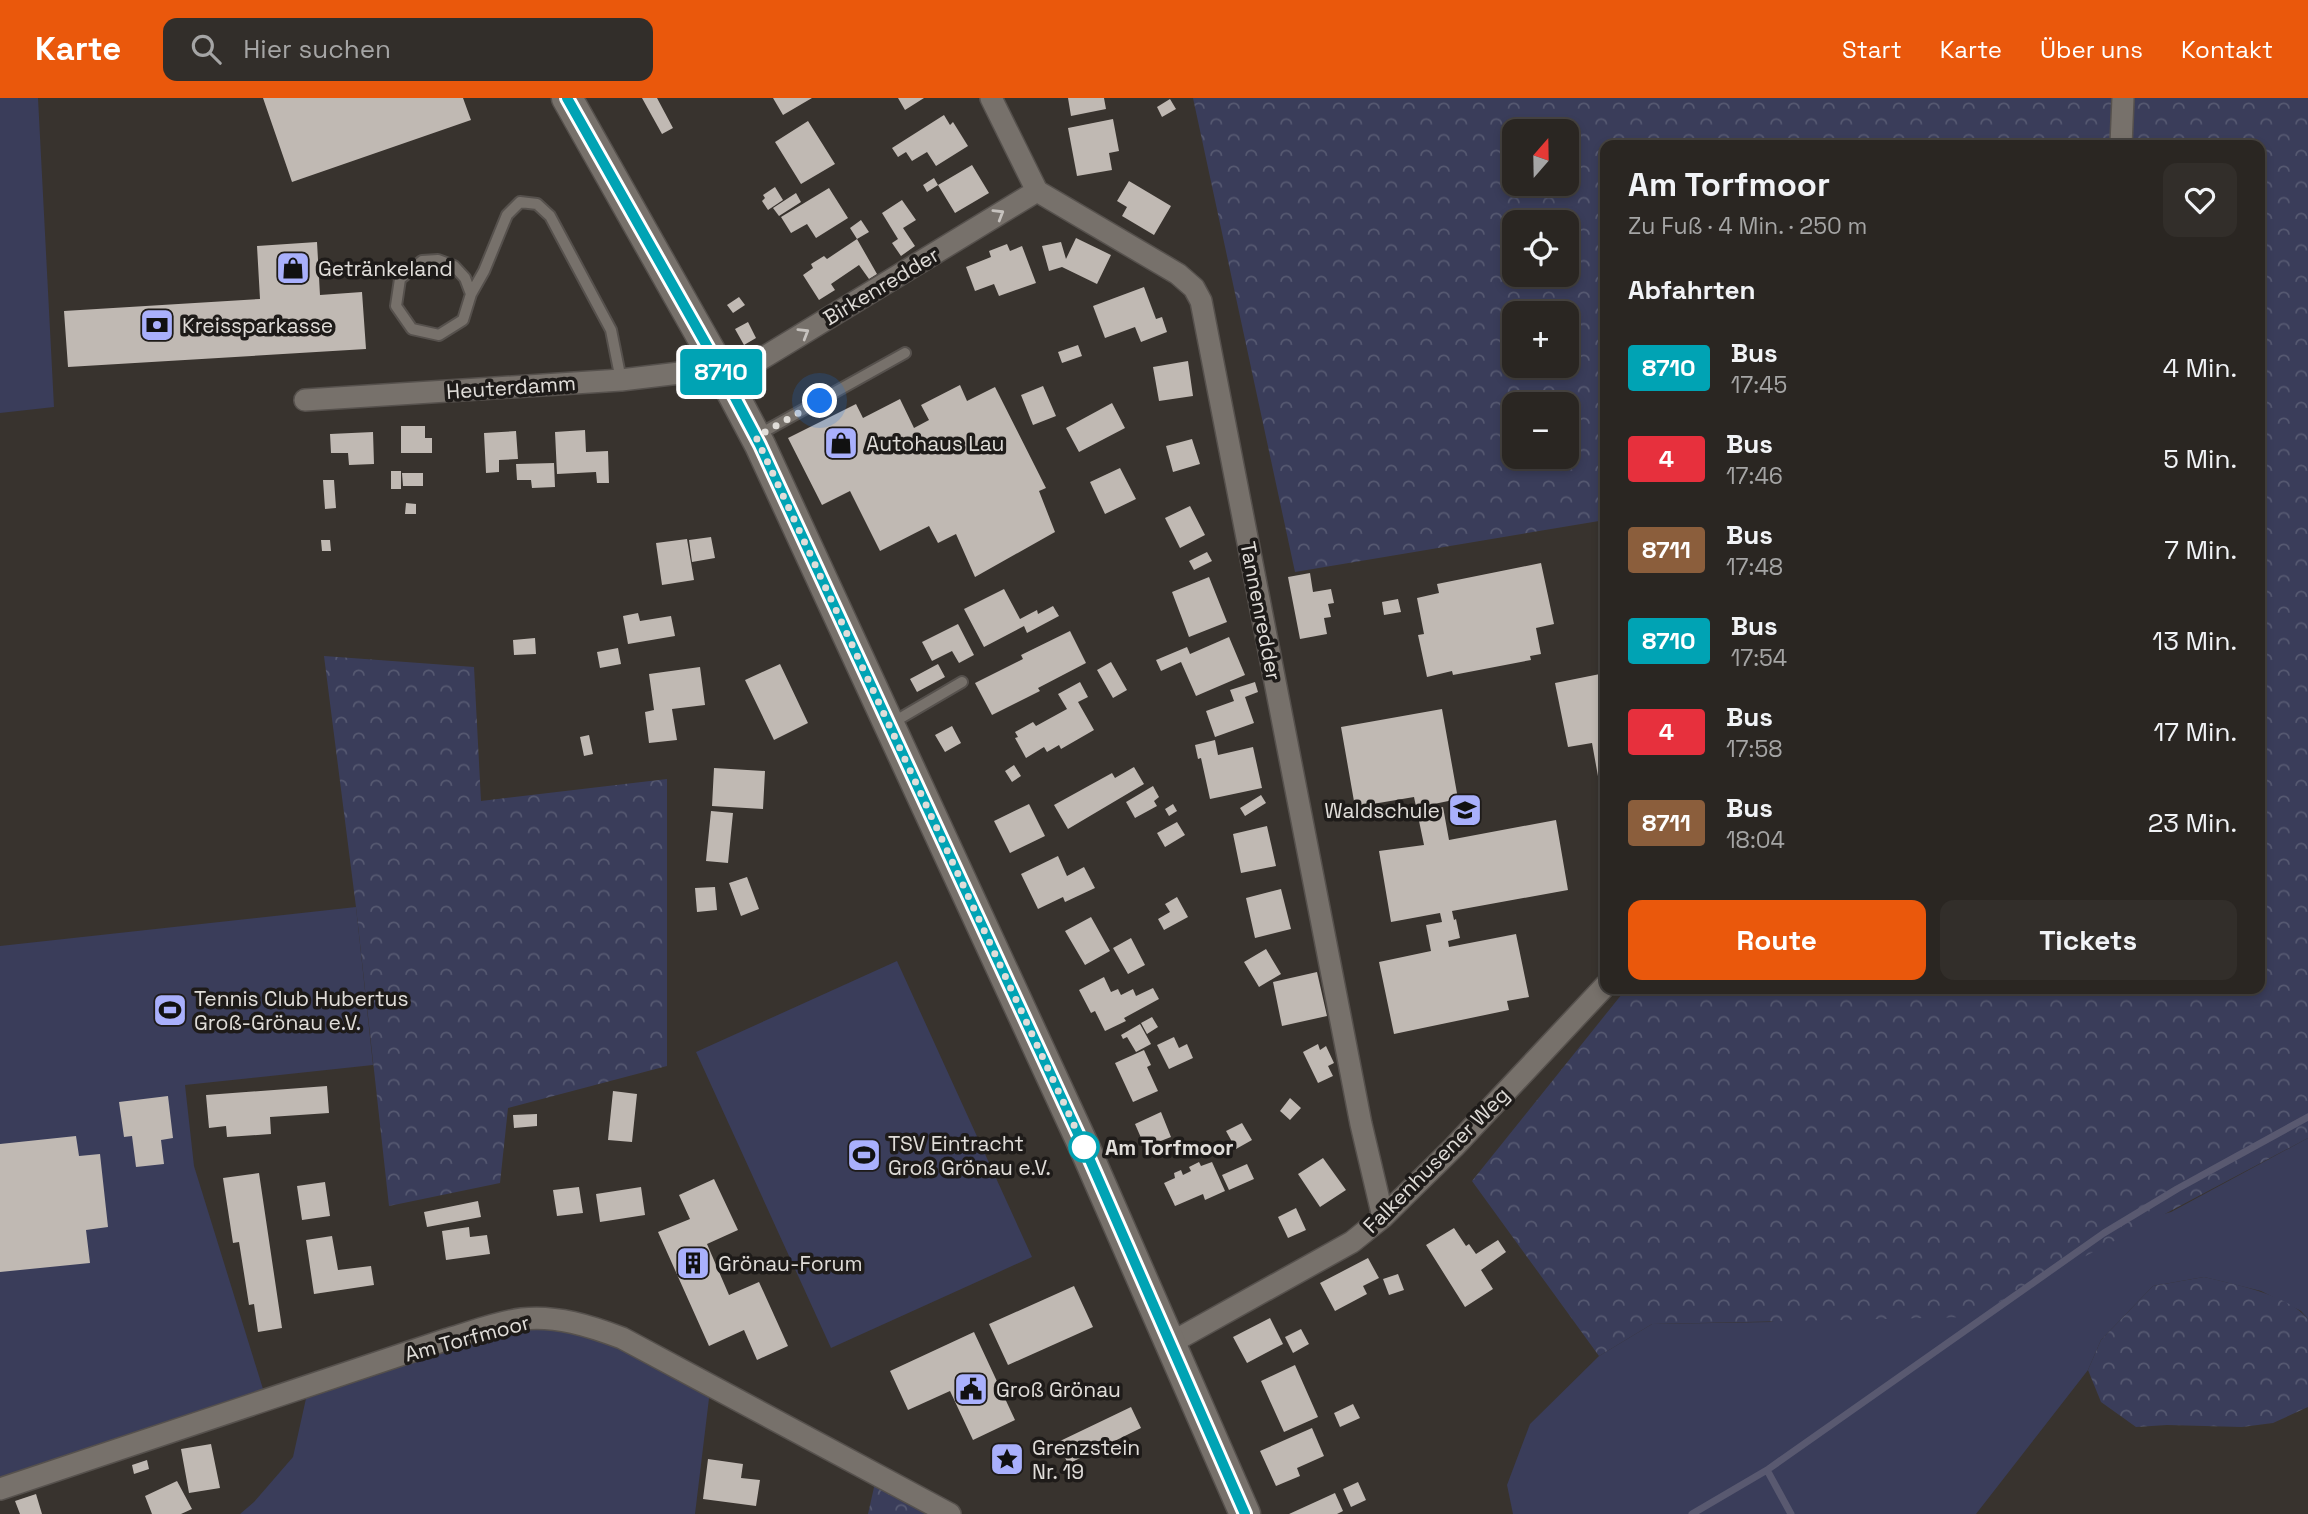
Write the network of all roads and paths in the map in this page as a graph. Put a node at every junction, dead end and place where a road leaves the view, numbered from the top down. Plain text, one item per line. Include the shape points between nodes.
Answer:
1 (567, 98) edge
2 (992, 98) edge
3 (2123, 98) edge
4 (2121, 140) edge
5 (1037, 191) junction
6 (471, 294) junction
7 (905, 353) dead end
8 (720, 370) junction
9 (621, 380) junction
10 (305, 400) dead end
11 (756, 437) junction
12 (962, 682) dead end
13 (889, 725) junction
14 (1600, 991) edge
15 (1383, 1217) junction
16 (1169, 1344) junction
17 (0, 1489) edge
18 (940, 1512) edge
19 (1245, 1514) edge

1 - 8 main road
2 - 5 street
3 - 4 street
8 -> 5 street, Birkenredder
5 - 15 street, Tannenredder via 1178,274 1201,301
6 - 6 lane via 463,320 439,335 412,328 396,306 400,279 422,261 454,266 466,278
6 - 9 lane via 507,215 520,202 537,204 550,216 611,330
7 - 11 lane
8 - 9 street, Heuterdamm
8 - 11 main road
9 - 10 street, Heuterdamm
11 - 13 main road
12 - 13 lane
13 - 16 main road via 1086,1151
14 - 15 street, Falkenhusener Weg
15 - 16 street, Falkenhusener Weg via 1352,1242
16 - 19 main road
17 - 18 street, Am Torfmoor via 448,1339 538,1318 586,1325 622,1338

